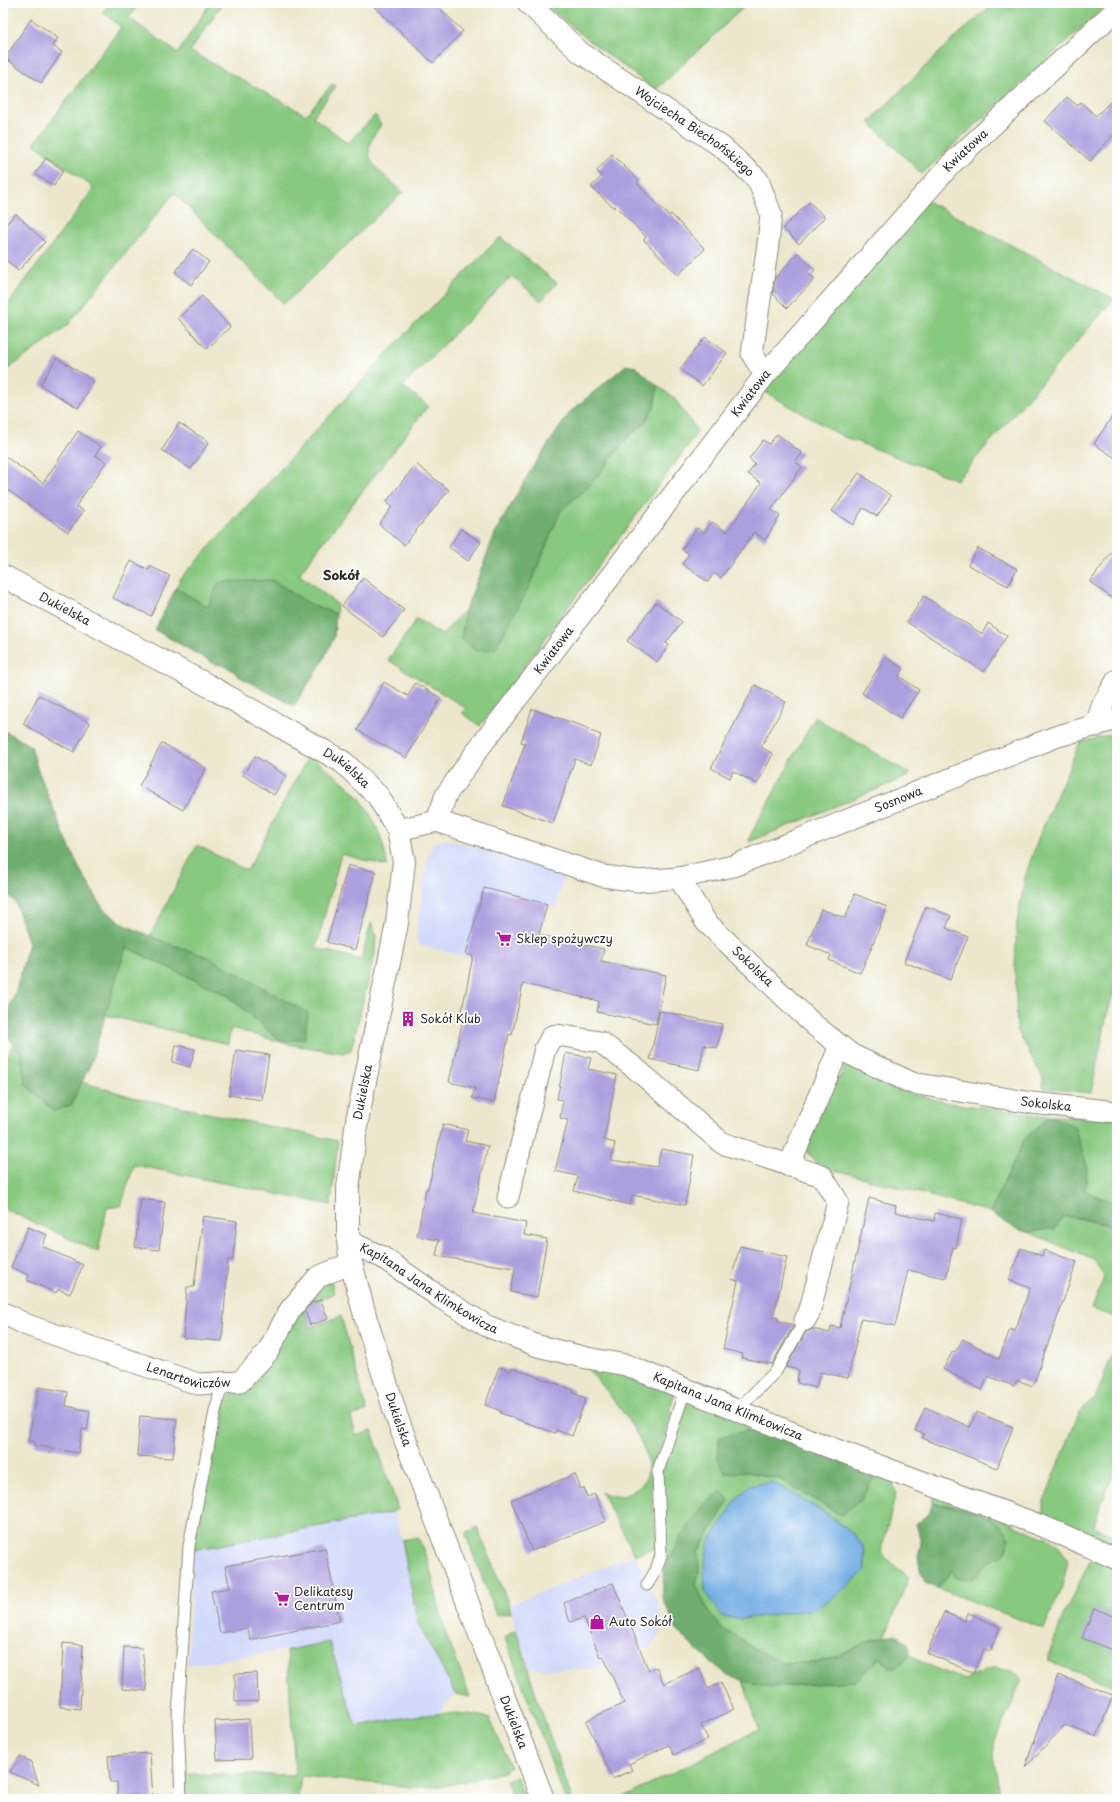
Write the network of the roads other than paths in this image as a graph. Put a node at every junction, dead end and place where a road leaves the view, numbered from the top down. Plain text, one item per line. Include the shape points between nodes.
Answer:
1 (528, 3) edge
2 (1117, 8) edge
3 (765, 375) junction
4 (3, 576) edge
5 (1117, 680) edge
6 (1117, 720) edge
7 (1096, 726) junction
8 (437, 821) junction
9 (398, 830) junction
10 (679, 878) junction
11 (840, 1046) junction
12 (1117, 1112) edge
13 (789, 1166) junction
14 (508, 1197) dead end
15 (348, 1241) junction
16 (351, 1263) junction
17 (3, 1313) edge
18 (805, 1320) joint
19 (223, 1382) junction
20 (685, 1390) junction
21 (736, 1411) junction
22 (1117, 1559) edge
23 (647, 1584) dead end
24 (181, 1799) edge
25 (543, 1799) edge

1 - 3 street, Wojciecha Biechońskiego via 581,53 722,147 758,180 771,214 752,354
2 - 3 street, Kwiatowa via 951,164
3 - 8 street, Kwiatowa via 479,748 446,795
4 - 9 main road, Dukielska via 203,683 343,762 378,796
5 - 7 street via 1102,706
6 - 7 street, Sosnowa
7 - 10 street, Sosnowa via 1055,737 739,864
8 - 9 street
8 - 10 street via 606,876 638,881
9 - 15 main road, Dukielska via 404,862 398,924 357,1121 348,1188
10 - 11 street, Sokolska via 706,922 814,1025
11 - 12 street, Sokolska via 852,1055 912,1083 1032,1103
11 - 13 street
13 - 14 street via 722,1143 635,1068 600,1042 557,1035 552,1036 545,1050
13 - 18 street via 822,1176 838,1202
15 - 16 main road, Dukielska
15 - 20 street, Kapitana Jana Klimkowicza via 382,1257 441,1298 488,1326 538,1346 626,1365
16 - 19 street, Lenartowiczów via 318,1277 290,1310 267,1353 240,1382
16 - 25 main road, Dukielska via 397,1418
17 - 19 street, Lenartowiczów via 27,1325 198,1384
18 - 21 lane via 776,1371
19 - 24 lane via 189,1546 178,1716
20 - 21 street, Kapitana Jana Klimkowicza
20 - 23 lane via 658,1471 661,1555 656,1570
21 - 22 street, Kapitana Jana Klimkowicza via 1047,1528

